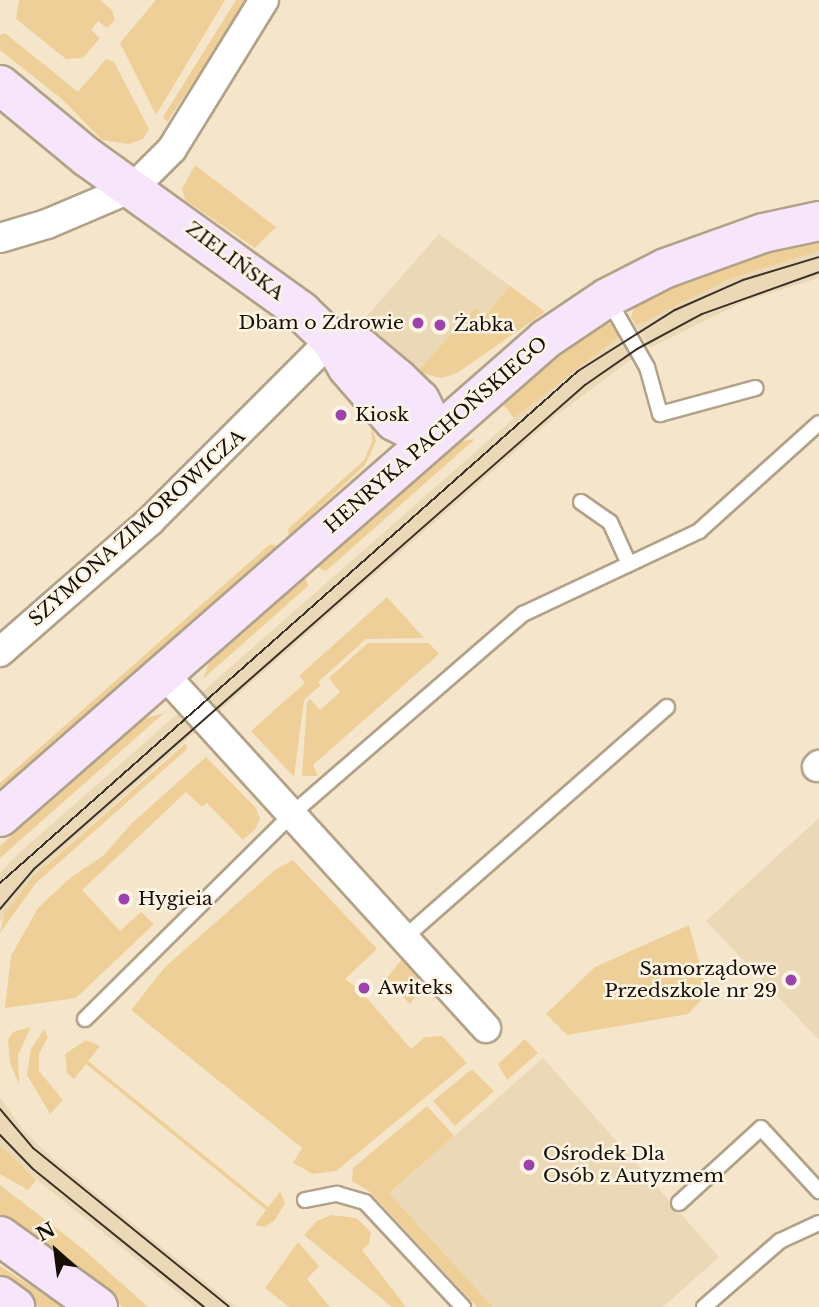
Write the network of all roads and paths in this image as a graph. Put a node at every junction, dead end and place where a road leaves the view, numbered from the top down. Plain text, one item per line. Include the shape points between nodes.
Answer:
1 (264, 0) edge
2 (0, 85) edge
3 (134, 187) junction
4 (819, 221) edge
5 (0, 238) edge
6 (607, 298) junction
7 (331, 340) junction
8 (756, 388) dead end
9 (819, 423) edge
10 (436, 433) junction
11 (581, 502) dead end
12 (629, 564) junction
13 (0, 652) edge
14 (163, 673) junction
15 (667, 707) dead end
16 (292, 814) junction
17 (0, 817) edge
18 (404, 938) junction
19 (85, 1019) dead end
20 (486, 1028) dead end
21 (819, 1191) edge
22 (305, 1200) dead end
23 (678, 1203) dead end
24 (819, 1223) edge
25 (0, 1236) edge
26 (0, 1296) edge
27 (15, 1307) edge
28 (98, 1307) edge
29 (463, 1307) edge
30 (704, 1307) edge

1 - 3 street via 172,149
2 - 3 street, ZIELIŃSKA via 87,157
3 - 5 street via 47,224
3 - 7 street, ZIELIŃSKA via 265,282
4 - 6 street, HENRYKA PACHOŃSKIEGO via 714,249
6 - 8 lane via 647,367 660,414
6 - 10 street, HENRYKA PACHOŃSKIEGO via 546,339
7 - 10 street, ZIELIŃSKA via 347,367 394,421 412,430
7 - 13 street, SZYMONA ZIMOROWICZA via 150,521
9 - 12 lane via 699,531
10 - 14 street, HENRYKA PACHOŃSKIEGO
11 - 12 lane via 613,526
12 - 16 lane via 523,614
14 - 16 street
14 - 17 street, HENRYKA PACHOŃSKIEGO
15 - 18 lane
16 - 18 street
16 - 19 lane
18 - 20 street
21 - 23 lane via 761,1128
22 - 29 lane via 337,1195 365,1202
24 - 30 lane via 780,1241
25 - 28 street
26 - 27 street

